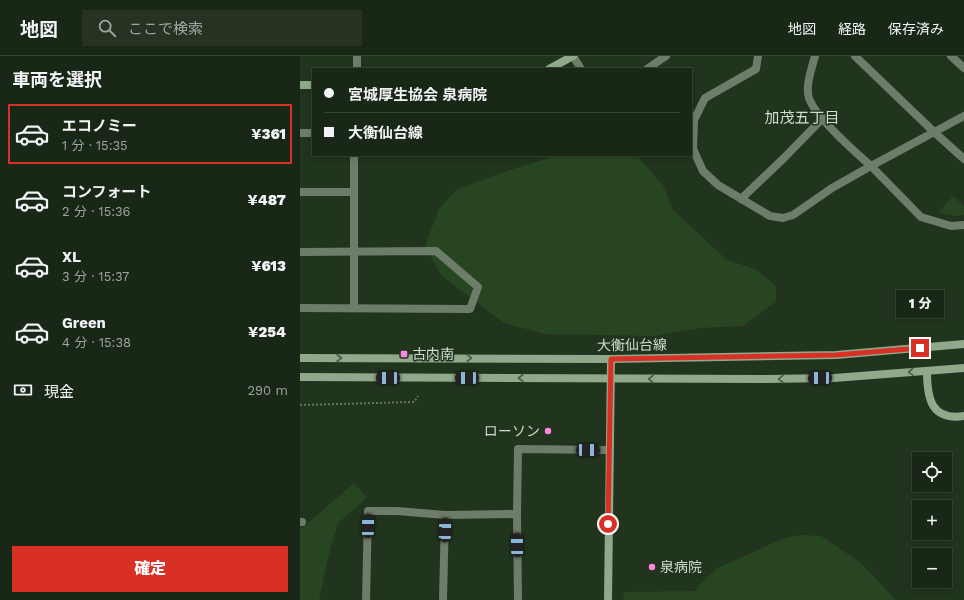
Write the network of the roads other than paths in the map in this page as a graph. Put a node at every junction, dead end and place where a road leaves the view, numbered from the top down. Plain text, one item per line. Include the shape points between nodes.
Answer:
1 (356, 56) edge
2 (573, 56) edge
3 (666, 56) edge
4 (758, 56) edge
5 (815, 56) edge
6 (855, 56) edge
7 (951, 56) edge
8 (356, 68) edge
9 (551, 68) edge
10 (580, 68) edge
11 (648, 68) edge
12 (964, 68) edge
13 (300, 85) edge
14 (312, 85) edge
15 (964, 116) edge
16 (823, 118) junction
17 (934, 132) junction
18 (300, 133) edge
19 (312, 133) edge
20 (354, 156) edge
21 (964, 159) edge
22 (871, 166) junction
23 (300, 192) edge
24 (354, 192) junction
25 (740, 199) junction
26 (964, 225) edge
27 (354, 251) junction
28 (300, 252) edge
29 (300, 308) edge
30 (354, 308) junction
31 (964, 344) edge
32 (300, 358) edge
33 (611, 359) junction
34 (964, 368) edge
35 (927, 371) junction
36 (300, 377) edge
37 (610, 379) junction
38 (964, 416) edge
39 (609, 450) junction
40 (517, 514) junction
41 (445, 515) junction
42 (366, 600) edge
43 (443, 600) edge
44 (518, 600) edge
45 (608, 600) edge

1 - 8 street
2 - 9 main road
2 - 10 street
3 - 11 street
4 - 25 street via 756,69 705,98 694,120 693,150 703,171 718,185
5 - 16 street via 808,98
6 - 17 street
7 - 12 street
13 - 14 main road
15 - 17 street
16 - 22 street
16 - 25 street
17 - 21 street
17 - 22 street
18 - 19 street
20 - 24 street
22 - 25 street via 832,188 793,215 783,218 770,216
22 - 26 street via 921,217 951,226
23 - 24 street
24 - 27 street
27 - 28 street
27 - 30 street
27 - 30 street via 436,251 478,287 470,309
29 - 30 street
31 - 33 main road, 大衡仙台線 via 836,355
32 -> 33 main road, 大衡仙台線
33 - 37 main road
34 - 35 main road
35 -> 37 main road via 834,378
35 - 38 main road via 932,404 939,414 951,417
37 -> 36 main road
37 - 39 main road
39 - 40 street via 518,449
39 - 45 main road
40 - 41 street
40 - 44 street
41 - 42 street via 368,511
41 - 43 street

